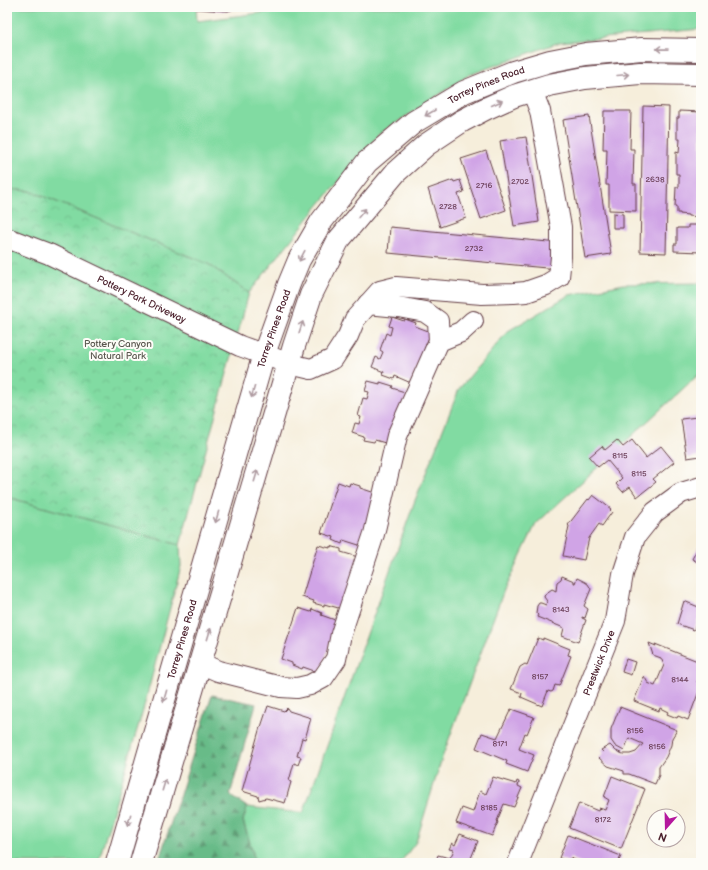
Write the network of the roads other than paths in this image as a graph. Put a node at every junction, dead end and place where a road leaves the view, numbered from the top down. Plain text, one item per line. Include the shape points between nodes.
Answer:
1 (701, 50) edge
2 (701, 74) edge
3 (532, 91) junction
4 (7, 238) edge
5 (368, 304) junction
6 (473, 321) dead end
7 (439, 341) junction
8 (277, 359) junction
9 (701, 487) edge
10 (200, 663) junction
11 (117, 863) edge
12 (141, 863) edge
13 (518, 863) edge

1 -> 8 main road, Torrey Pines Road via 642,49 586,54 550,61 513,72 464,92 414,122 367,162 321,222 294,272
3 -> 2 main road, Torrey Pines Road via 585,78 640,73
3 - 5 street, Pottery Park Driveway via 540,111 561,228 559,277 546,285 514,293 482,294 396,287 380,292
8 -> 3 main road, Torrey Pines Road via 338,241 396,172 426,145 462,121 514,96
4 - 8 street, Pottery Park Driveway via 48,254 233,342
5 - 7 street via 425,312 438,321
5 - 8 street, Pottery Park Driveway via 355,319 348,336 333,359 311,369
6 - 7 street via 461,332
7 - 10 street via 397,436 374,534 341,634 336,659 323,678 297,688 281,687 218,671
10 -> 8 main road, Torrey Pines Road
8 -> 11 main road, Torrey Pines Road
9 - 13 street, Prestwick Drive via 681,493 655,512 635,537 623,574 615,621
12 -> 10 main road, Torrey Pines Road

